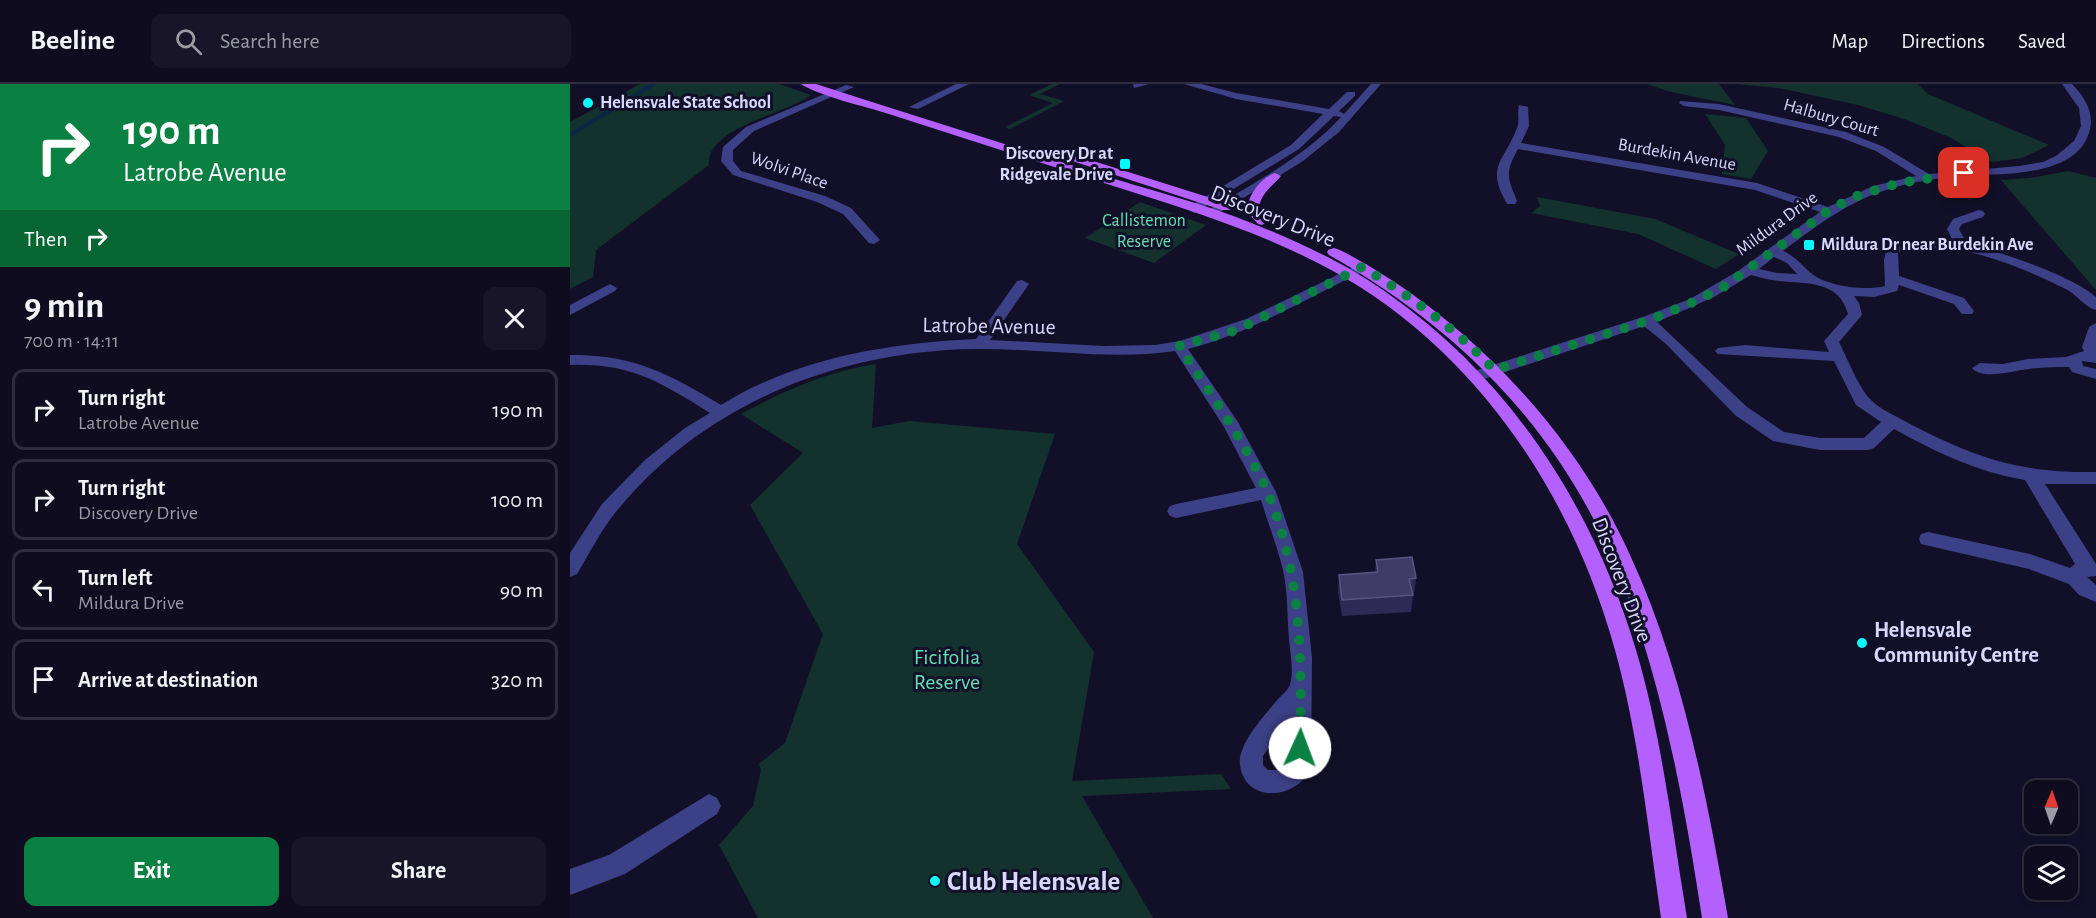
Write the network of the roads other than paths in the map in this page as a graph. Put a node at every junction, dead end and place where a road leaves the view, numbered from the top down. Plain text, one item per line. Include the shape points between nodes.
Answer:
1 (806, 84) edge
2 (964, 84) edge
3 (1189, 84) edge
4 (1362, 84) edge
5 (1376, 84) edge
6 (2067, 84) edge
7 (841, 88) edge
8 (1684, 103) dead end
9 (914, 107) junction
10 (1522, 107) dead end
11 (1332, 112) junction
12 (1347, 115) junction
13 (2081, 136) junction
14 (2096, 140) edge
15 (1516, 145) junction
16 (1275, 176) junction
17 (1926, 177) junction
18 (1511, 201) dead end
19 (1214, 207) junction
20 (1194, 209) joint
21 (1828, 211) junction
22 (1979, 214) dead end
23 (1262, 220) junction
24 (874, 240) dead end
25 (1962, 247) junction
26 (1773, 252) junction
27 (1355, 270) junction
28 (1749, 270) junction
29 (1809, 278) junction
30 (1894, 279) junction
31 (1022, 284) dead end
32 (610, 288) dead end
33 (1842, 290) junction
34 (2096, 306) edge
35 (1967, 310) dead end
36 (570, 311) edge
37 (1647, 321) junction
38 (2096, 327) edge
39 (980, 344) junction
40 (1179, 346) junction
41 (1723, 351) dead end
42 (1839, 357) junction
43 (2095, 357) edge
44 (570, 360) edge
45 (2074, 361) junction
46 (1980, 368) dead end
47 (1485, 373) junction
48 (2096, 374) edge
49 (720, 412) junction
50 (1892, 421) junction
51 (2031, 475) junction
52 (2096, 478) edge
53 (1267, 492) junction
54 (1176, 512) dead end
55 (1928, 539) dead end
56 (570, 569) edge
57 (2087, 573) edge
58 (2096, 594) edge
59 (1301, 688) dead end
60 (709, 806) dead end
61 (570, 882) edge
62 (1674, 918) edge
63 (1715, 918) edge

1 - 7 main road, Discovery Drive
2 - 9 street
3 - 11 street
4 - 11 street
5 - 12 street
6 - 13 street via 2084,105 2087,117
7 - 9 main road, Discovery Drive
7 - 20 main road, Discovery Drive
7 - 24 street, Wolvi Place via 750,129 727,148 727,161 737,173 847,211
8 - 17 street, Halbury Court via 1842,134 1880,149
9 - 19 main road, Discovery Drive
10 - 15 street via 1524,126
11 - 12 street
11 - 19 street via 1295,147
12 - 16 street via 1326,137
13 - 14 street
13 - 17 street, Mildura Drive via 2070,152 2034,167
15 - 18 street via 1502,168
15 - 21 street, Burdekin Avenue via 1757,187
16 - 19 street
16 - 23 main road via 1259,190 1253,204 1253,212
17 - 21 street, Mildura Drive via 1877,189
19 - 20 street
19 - 23 main road, Discovery Drive
19 - 27 main road, Discovery Drive via 1245,225
21 - 26 street, Mildura Drive
22 - 25 street via 1957,222 1953,229
23 - 27 main road, Discovery Drive via 1316,243
25 - 30 street via 1905,245 1892,250
25 - 34 street via 2010,261 2070,286 2086,294
26 - 28 street, Mildura Drive
26 - 29 street via 1792,260
27 - 40 street, Latrobe Avenue via 1237,330
27 - 47 main road, Discovery Drive via 1434,315 1479,353
28 - 29 street via 1777,277
28 - 37 street, Mildura Drive via 1696,301
29 - 33 street
30 - 33 street via 1892,288 1874,292
30 - 35 street via 1959,301
31 - 39 street
32 - 36 street
33 - 42 street via 1855,315 1831,341
37 - 47 street, Mildura Drive
37 - 50 street via 1741,411 1779,437 1820,444 1868,444
38 - 43 street via 2089,347
39 - 40 street, Latrobe Avenue via 1094,352
39 - 49 street, Latrobe Avenue via 919,345 877,351 776,383
40 - 53 street via 1232,426
41 - 42 street
42 - 50 street via 1862,401
43 - 45 street via 2080,356
44 - 49 street via 617,362 658,374
45 - 46 street
45 - 48 street via 2077,369
47 - 62 main road, Discovery Drive via 1563,497 1616,624 1639,707
47 - 63 main road, Discovery Drive via 1535,416 1613,538 1648,624 1690,777
49 - 56 street, Latrobe Avenue via 651,464 613,502
50 - 51 street via 1982,464
51 - 52 street
51 - 57 street
53 - 54 street
53 - 59 street via 1293,572
55 - 57 street
57 - 58 street via 2086,589
60 - 61 street via 616,865

